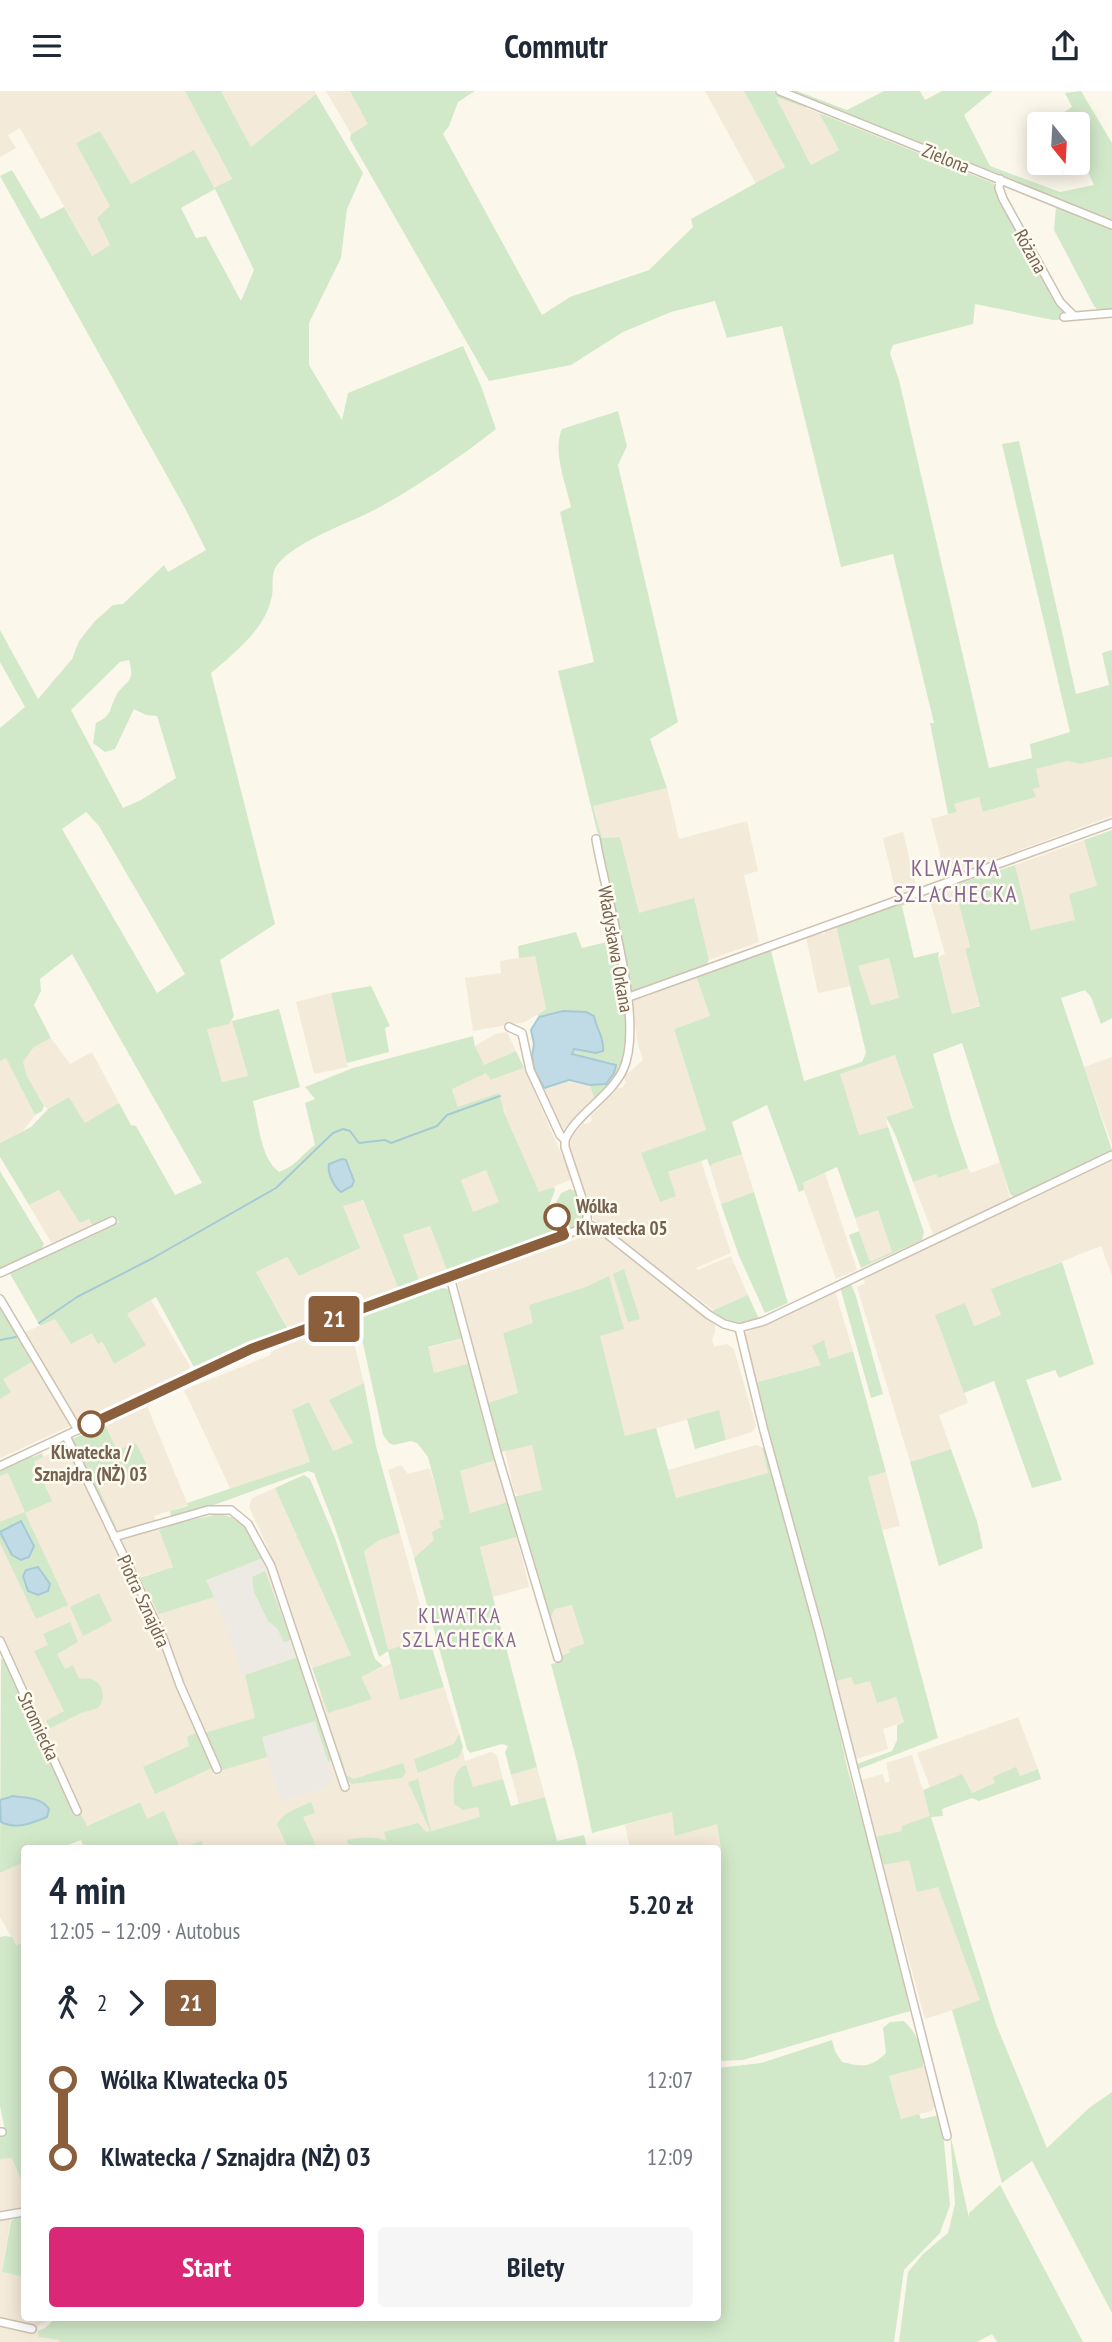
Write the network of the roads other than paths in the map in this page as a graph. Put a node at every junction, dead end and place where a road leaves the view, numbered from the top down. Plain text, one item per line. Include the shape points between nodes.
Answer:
1 (780, 91) edge
2 (1000, 179) junction
3 (1112, 225) edge
4 (1112, 313) edge
5 (1074, 316) junction
6 (1064, 317) dead end
7 (1112, 823) edge
8 (596, 839) dead end
9 (629, 997) junction
10 (509, 1027) dead end
11 (565, 1140) junction
12 (1112, 1155) edge
13 (112, 1221) dead end
14 (587, 1224) junction
15 (0, 1273) edge
16 (450, 1277) junction
17 (0, 1299) edge
18 (739, 1328) junction
19 (78, 1430) junction
20 (66, 1436) junction
21 (0, 1466) edge
22 (114, 1537) junction
23 (0, 1641) edge
24 (558, 1658) dead end
25 (217, 1769) dead end
26 (345, 1787) dead end
27 (78, 1811) dead end
28 (947, 2136) dead end
29 (21, 2212) edge
30 (0, 2216) edge
31 (0, 2322) edge
32 (32, 2329) dead end

1 - 2 street, Zielona
2 - 3 street, Zielona
2 - 5 street, Różana via 1003,199 1060,302
4 - 5 street
5 - 6 street
7 - 9 street
8 - 9 street, Władysława Orkana
9 - 11 street, Władysława Orkana via 630,1042 625,1066
10 - 11 street via 525,1038 530,1070
11 - 14 street
12 - 18 street via 764,1321
13 - 15 street
14 - 16 street
14 - 18 street via 602,1230 709,1315
16 - 19 street via 251,1349
16 - 24 street
17 - 19 street
18 - 28 street
19 - 20 street
20 - 21 street
20 - 22 street, Piotra Sznajdra
22 - 25 street, Piotra Sznajdra via 163,1638
22 - 26 street via 208,1510 231,1510 248,1524 271,1566
23 - 27 street, Stromiecka
29 - 30 street
31 - 32 street

